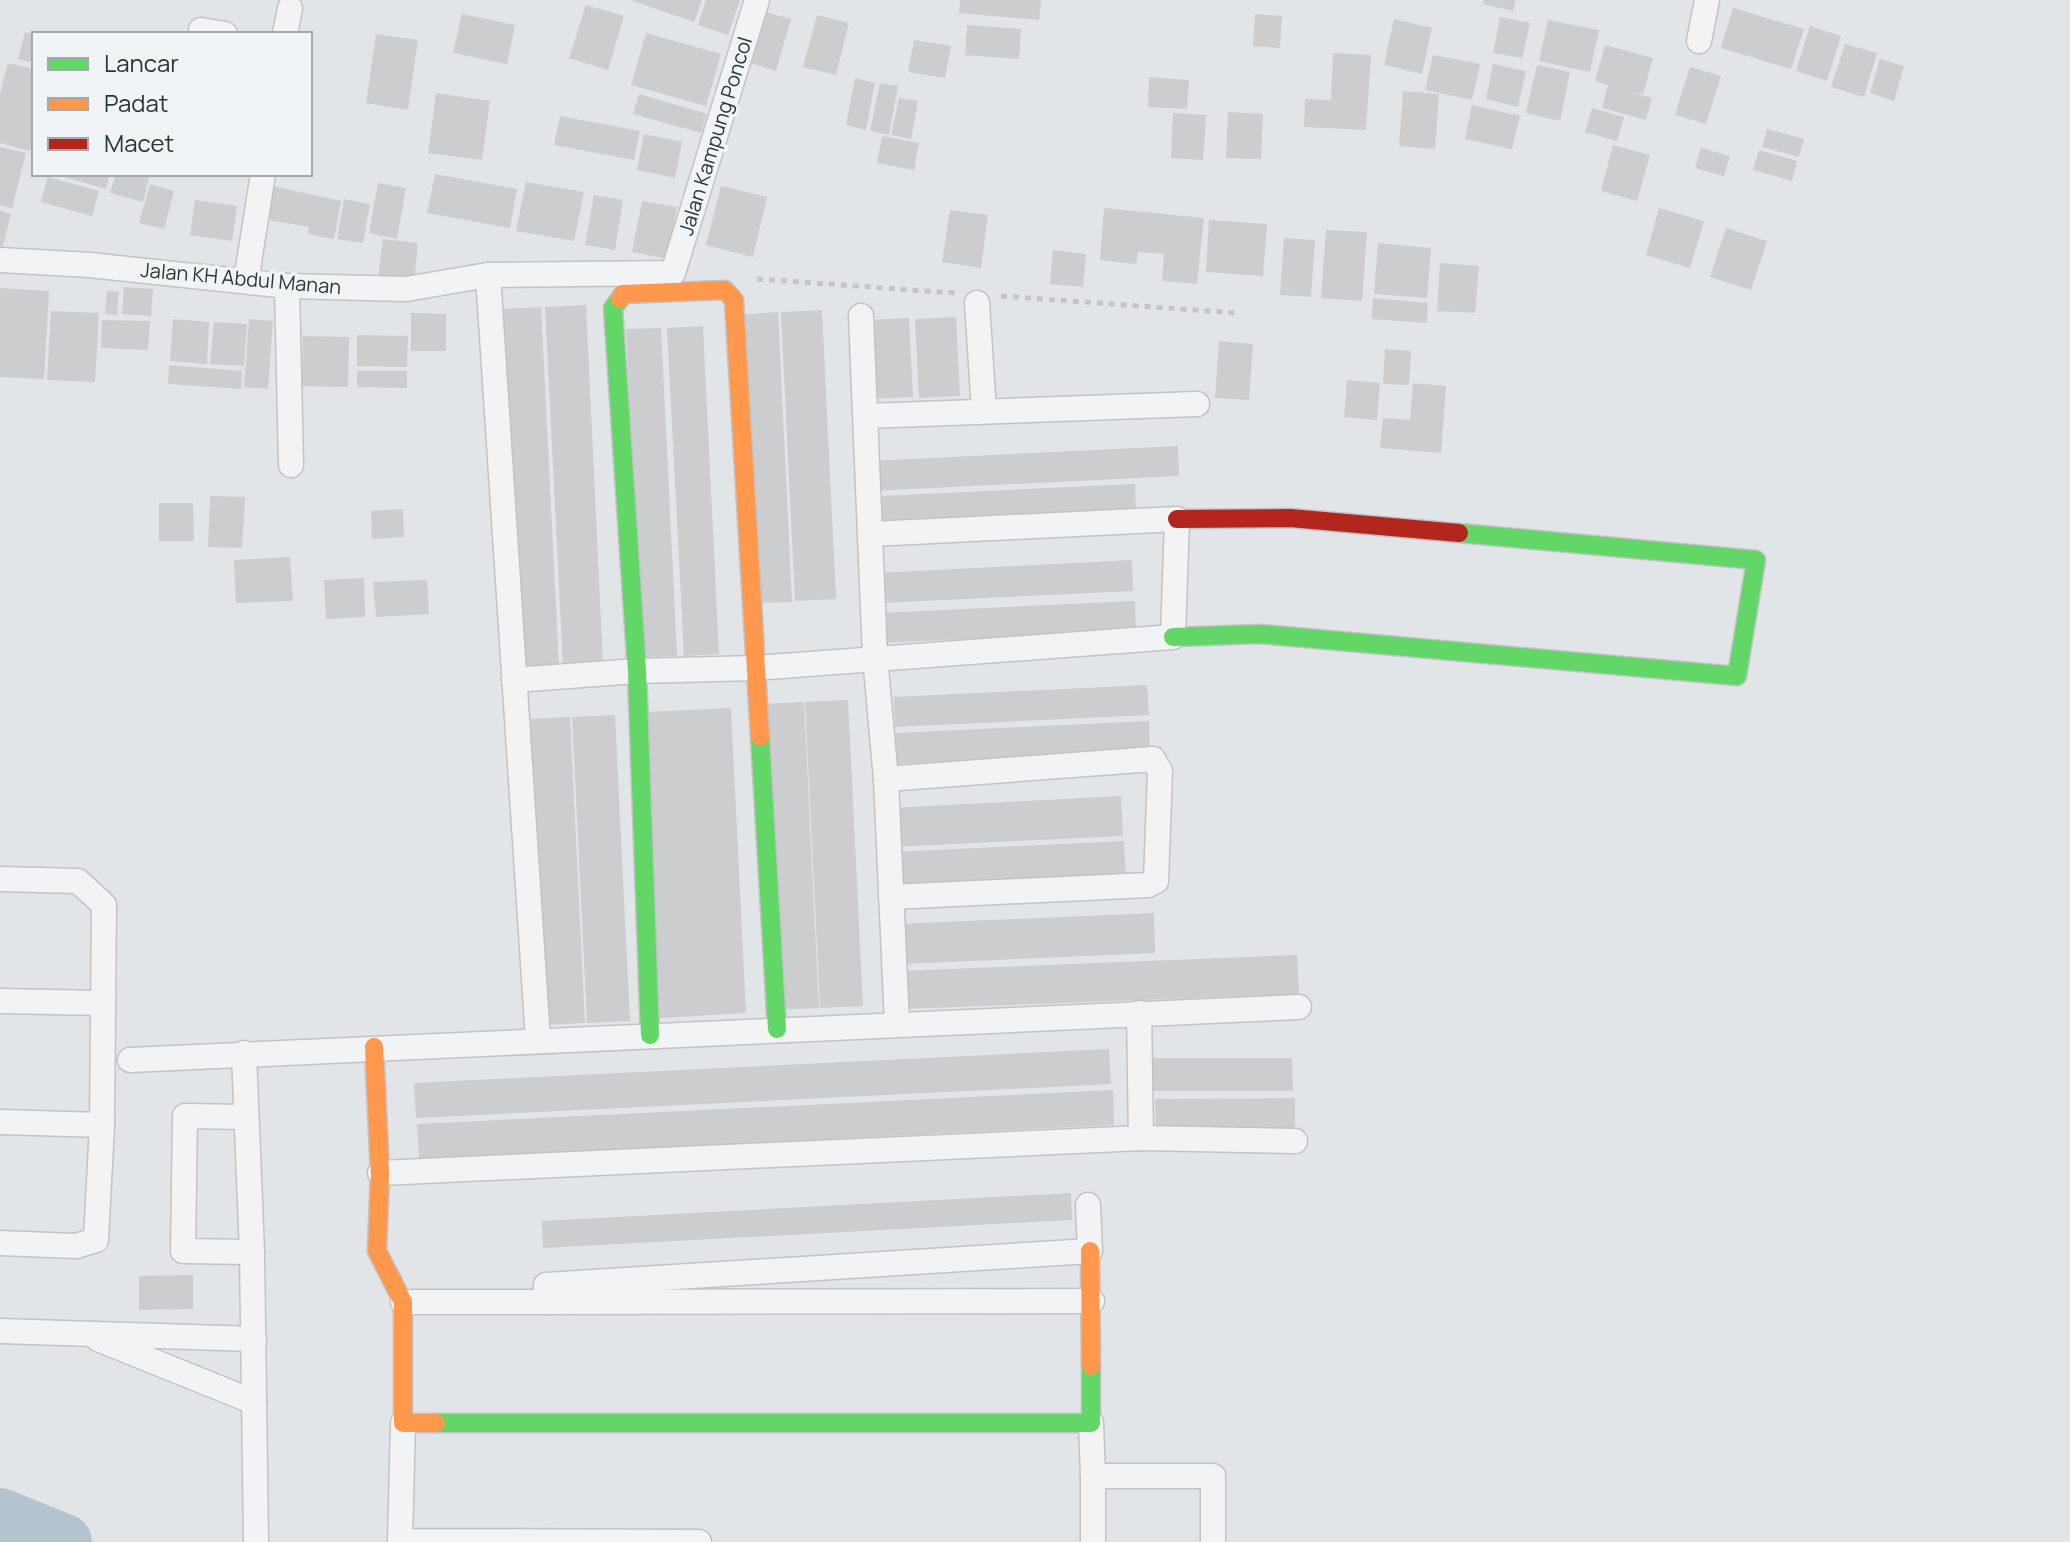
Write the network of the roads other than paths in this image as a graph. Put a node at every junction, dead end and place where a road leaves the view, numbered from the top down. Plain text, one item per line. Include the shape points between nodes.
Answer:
1 (757, 0) edge
2 (1707, 0) edge
3 (290, 8) dead end
4 (285, 32) edge
5 (1699, 41) dead end
6 (263, 176) edge
7 (0, 260) edge
8 (673, 273) joint
9 (488, 275) junction
10 (246, 281) junction
11 (287, 286) junction
12 (977, 303) dead end
13 (861, 316) dead end
14 (1197, 404) dead end
15 (984, 411) junction
16 (866, 416) junction
17 (291, 465) dead end
18 (1177, 519) junction
19 (872, 534) junction
20 (1173, 637) junction
21 (875, 657) junction
22 (756, 668) junction
23 (637, 671) junction
24 (514, 680) junction
25 (886, 779) junction
26 (0, 879) edge
27 (891, 897) junction
28 (0, 1001) edge
29 (102, 1003) junction
30 (1299, 1007) dead end
31 (1139, 1013) junction
32 (897, 1024) junction
33 (777, 1029) junction
34 (650, 1035) junction
35 (538, 1040) junction
36 (374, 1047) junction
37 (244, 1053) junction
38 (130, 1060) dead end
39 (245, 1117) junction
40 (0, 1122) edge
41 (102, 1125) junction
42 (1141, 1138) junction
43 (1295, 1141) dead end
44 (380, 1173) junction
45 (1088, 1205) dead end
46 (0, 1243) edge
47 (1090, 1251) junction
48 (252, 1252) junction
49 (1092, 1301) junction
50 (403, 1302) junction
51 (547, 1302) junction
52 (0, 1331) edge
53 (81, 1332) junction
54 (254, 1339) junction
55 (254, 1402) junction
56 (403, 1423) junction
57 (1091, 1423) junction
58 (1093, 1476) junction
59 (457, 1541) edge
60 (256, 1542) edge
61 (699, 1542) edge
62 (1093, 1542) edge
63 (1213, 1542) edge

1 - 8 street, Jalan Kampung Poncol
2 - 5 street
3 - 4 street
6 - 10 street
7 - 10 street, Jalan KH Abdul Manan
8 - 9 street, Jalan KH Abdul Manan
9 - 11 street, Jalan KH Abdul Manan via 406,289
9 - 24 street
10 - 11 street, Jalan KH Abdul Manan
11 - 17 street
12 - 15 street
13 - 16 street
14 - 15 street
15 - 16 street
16 - 19 street
18 - 19 street
18 - 20 street
18 - 20 street via 1290,518 1756,560 1737,676 1260,634
19 - 21 street
20 - 21 street
21 - 22 street
21 - 25 street
22 - 23 street
22 - 23 street via 734,300 725,290 623,294 613,308
22 - 33 street
23 - 24 street
23 - 34 street
24 - 35 street
25 - 27 street
25 - 27 street via 1153,759 1160,771 1156,881 1148,885
26 - 29 street via 78,881 104,905
27 - 32 street
28 - 29 street
29 - 41 street
30 - 31 street
31 - 32 street
31 - 42 street
32 - 33 street
33 - 34 street
34 - 35 street
35 - 36 street
36 - 37 street
36 - 44 street
37 - 38 street
37 - 39 street
39 - 48 street
39 - 48 street via 185,1116 183,1251
40 - 41 street
41 - 46 street via 96,1240 76,1246
42 - 43 street
42 - 44 street
44 - 50 street via 377,1251
45 - 47 street
47 - 49 street
47 - 51 street via 546,1285
48 - 54 street
49 - 51 street
49 - 57 street
50 - 51 street
50 - 56 street
52 - 53 street
53 - 54 street
53 - 55 street
54 - 55 street
55 - 60 street
56 - 57 street
56 - 59 street via 400,1541
57 - 58 street
58 - 62 street
58 - 63 street via 1213,1476
59 - 61 street

